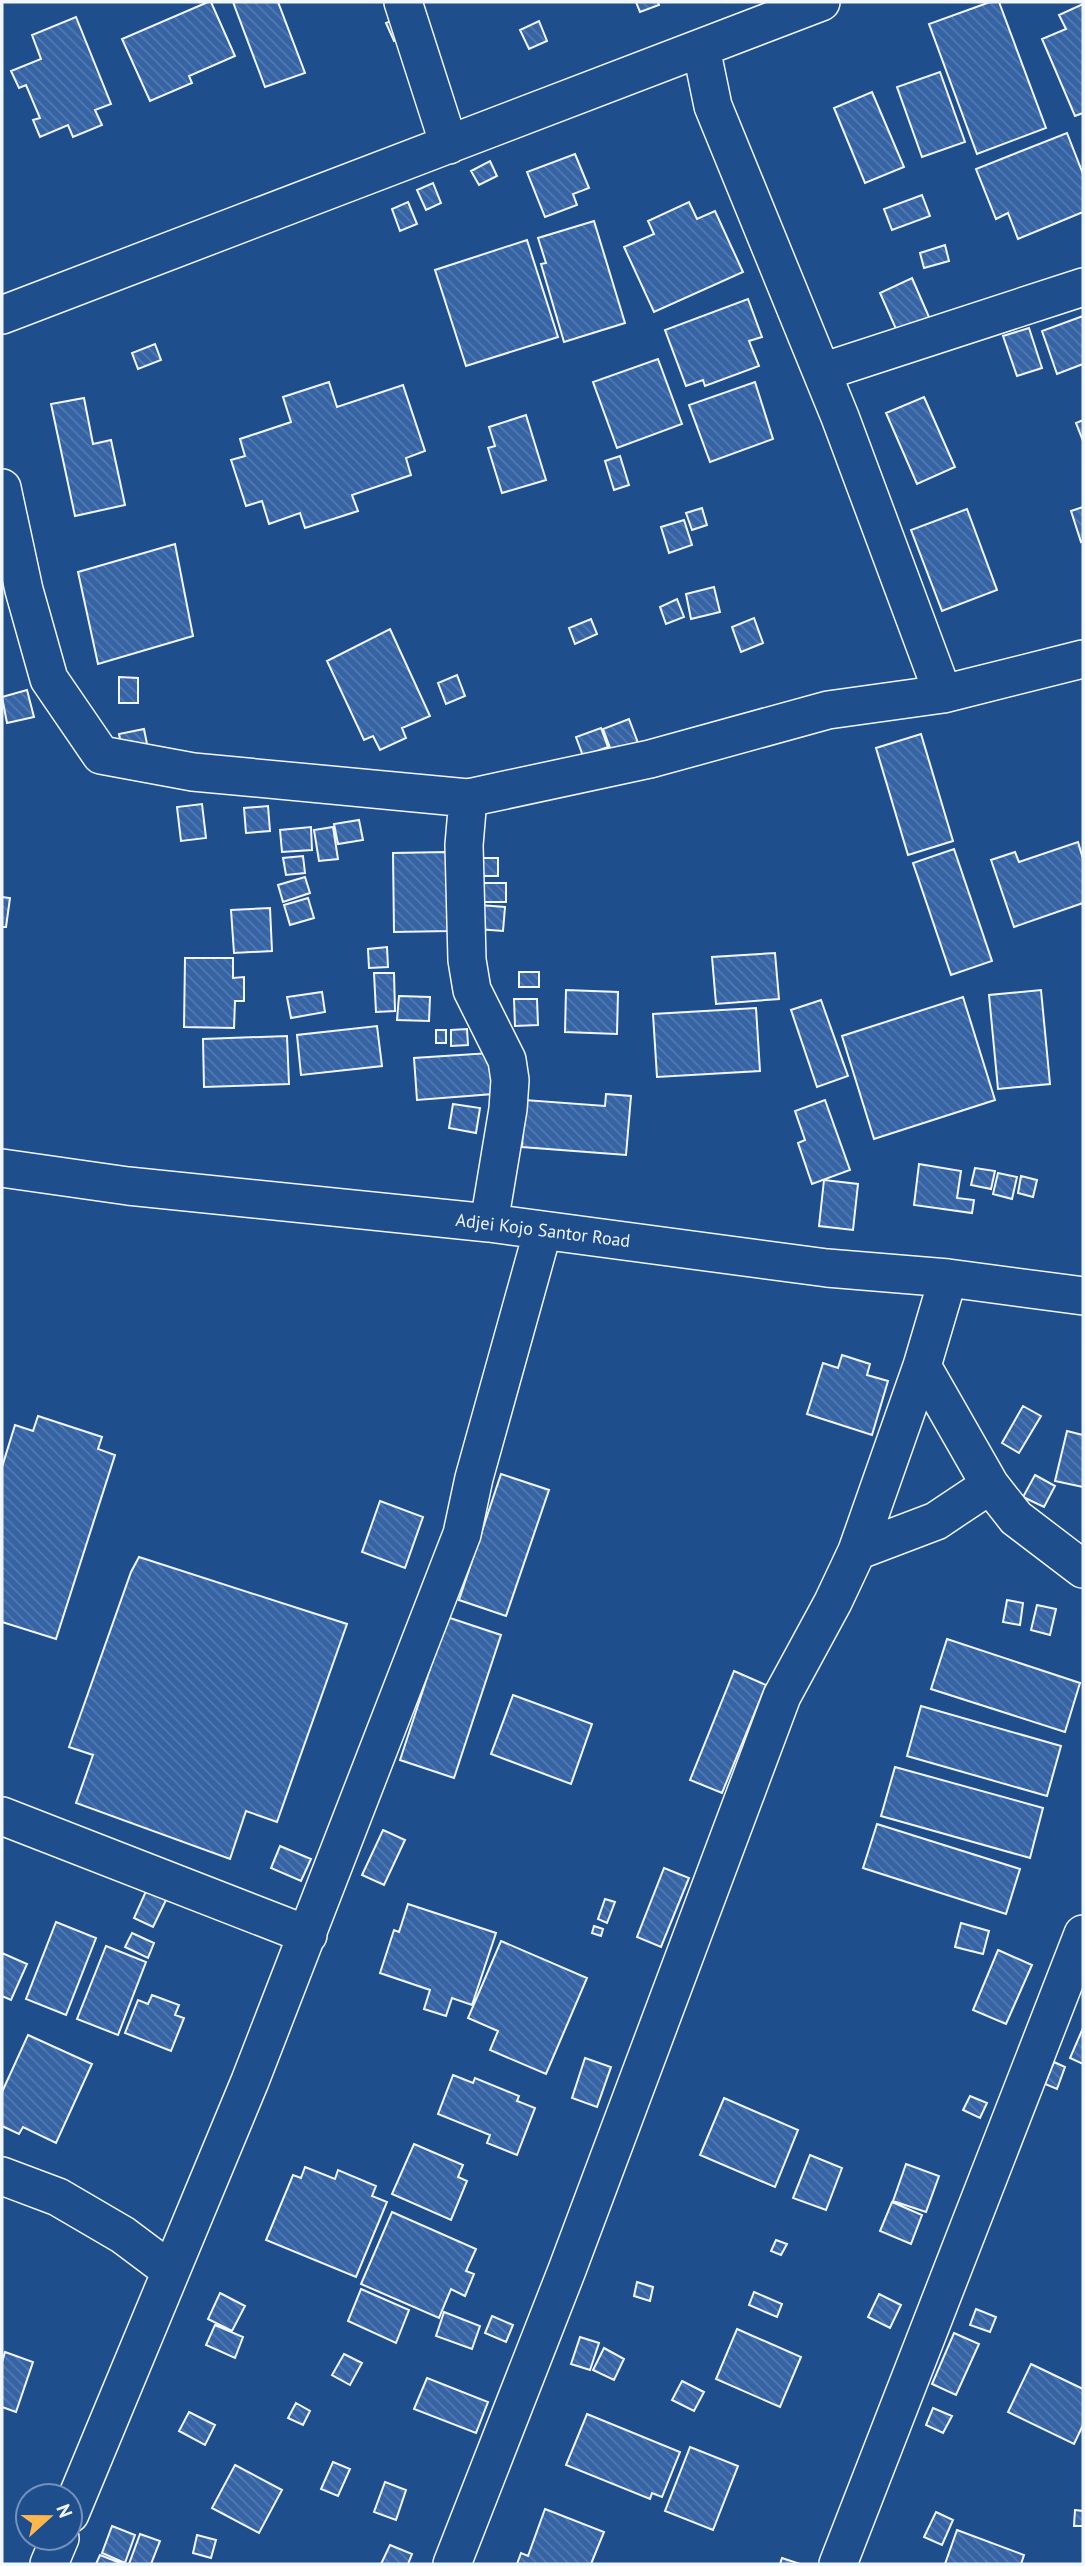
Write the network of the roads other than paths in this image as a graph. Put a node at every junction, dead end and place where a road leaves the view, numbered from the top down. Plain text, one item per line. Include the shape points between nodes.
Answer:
1 (402, 2) edge
2 (821, 2) edge
3 (701, 48) junction
4 (449, 145) junction
5 (1083, 287) edge
6 (2, 315) edge
7 (822, 372) junction
8 (2, 488) edge
9 (1083, 659) edge
10 (943, 694) junction
11 (468, 798) junction
12 (2, 1168) edge
13 (489, 1223) junction
14 (542, 1230) junction
15 (948, 1278) junction
16 (1083, 1296) edge
17 (922, 1366) junction
18 (990, 1485) junction
19 (857, 1551) junction
20 (1083, 1569) edge
21 (2, 1815) edge
22 (1083, 1934) edge
23 (308, 1935) junction
24 (2, 2176) edge
25 (171, 2271) junction
26 (83, 2482) edge
27 (452, 2564) edge
28 (838, 2564) edge

1 - 4 street
2 - 3 street
3 - 4 street
3 - 7 street via 713,106
4 - 6 street
5 - 7 street
7 - 10 street
8 - 11 street via 48,679 101,755 193,772
9 - 10 street
10 - 11 street via 828,710 650,759
11 - 13 street via 464,845 467,960 472,990 507,1060 510,1080
12 - 13 street, Adjei Kojo Santor Road via 128,1186
13 - 14 street, Adjei Kojo Santor Road
14 - 15 street, Adjei Kojo Santor Road via 827,1268
14 - 23 street via 462,1534
15 - 16 street, Adjei Kojo Santor Road
15 - 17 street
17 - 18 street
17 - 19 street
18 - 19 street via 936,1521
18 - 20 street via 1016,1518
19 - 27 street via 782,1696
21 - 23 street
22 - 28 street
23 - 25 street
24 - 25 street via 58,2197 123,2235
25 - 26 street

